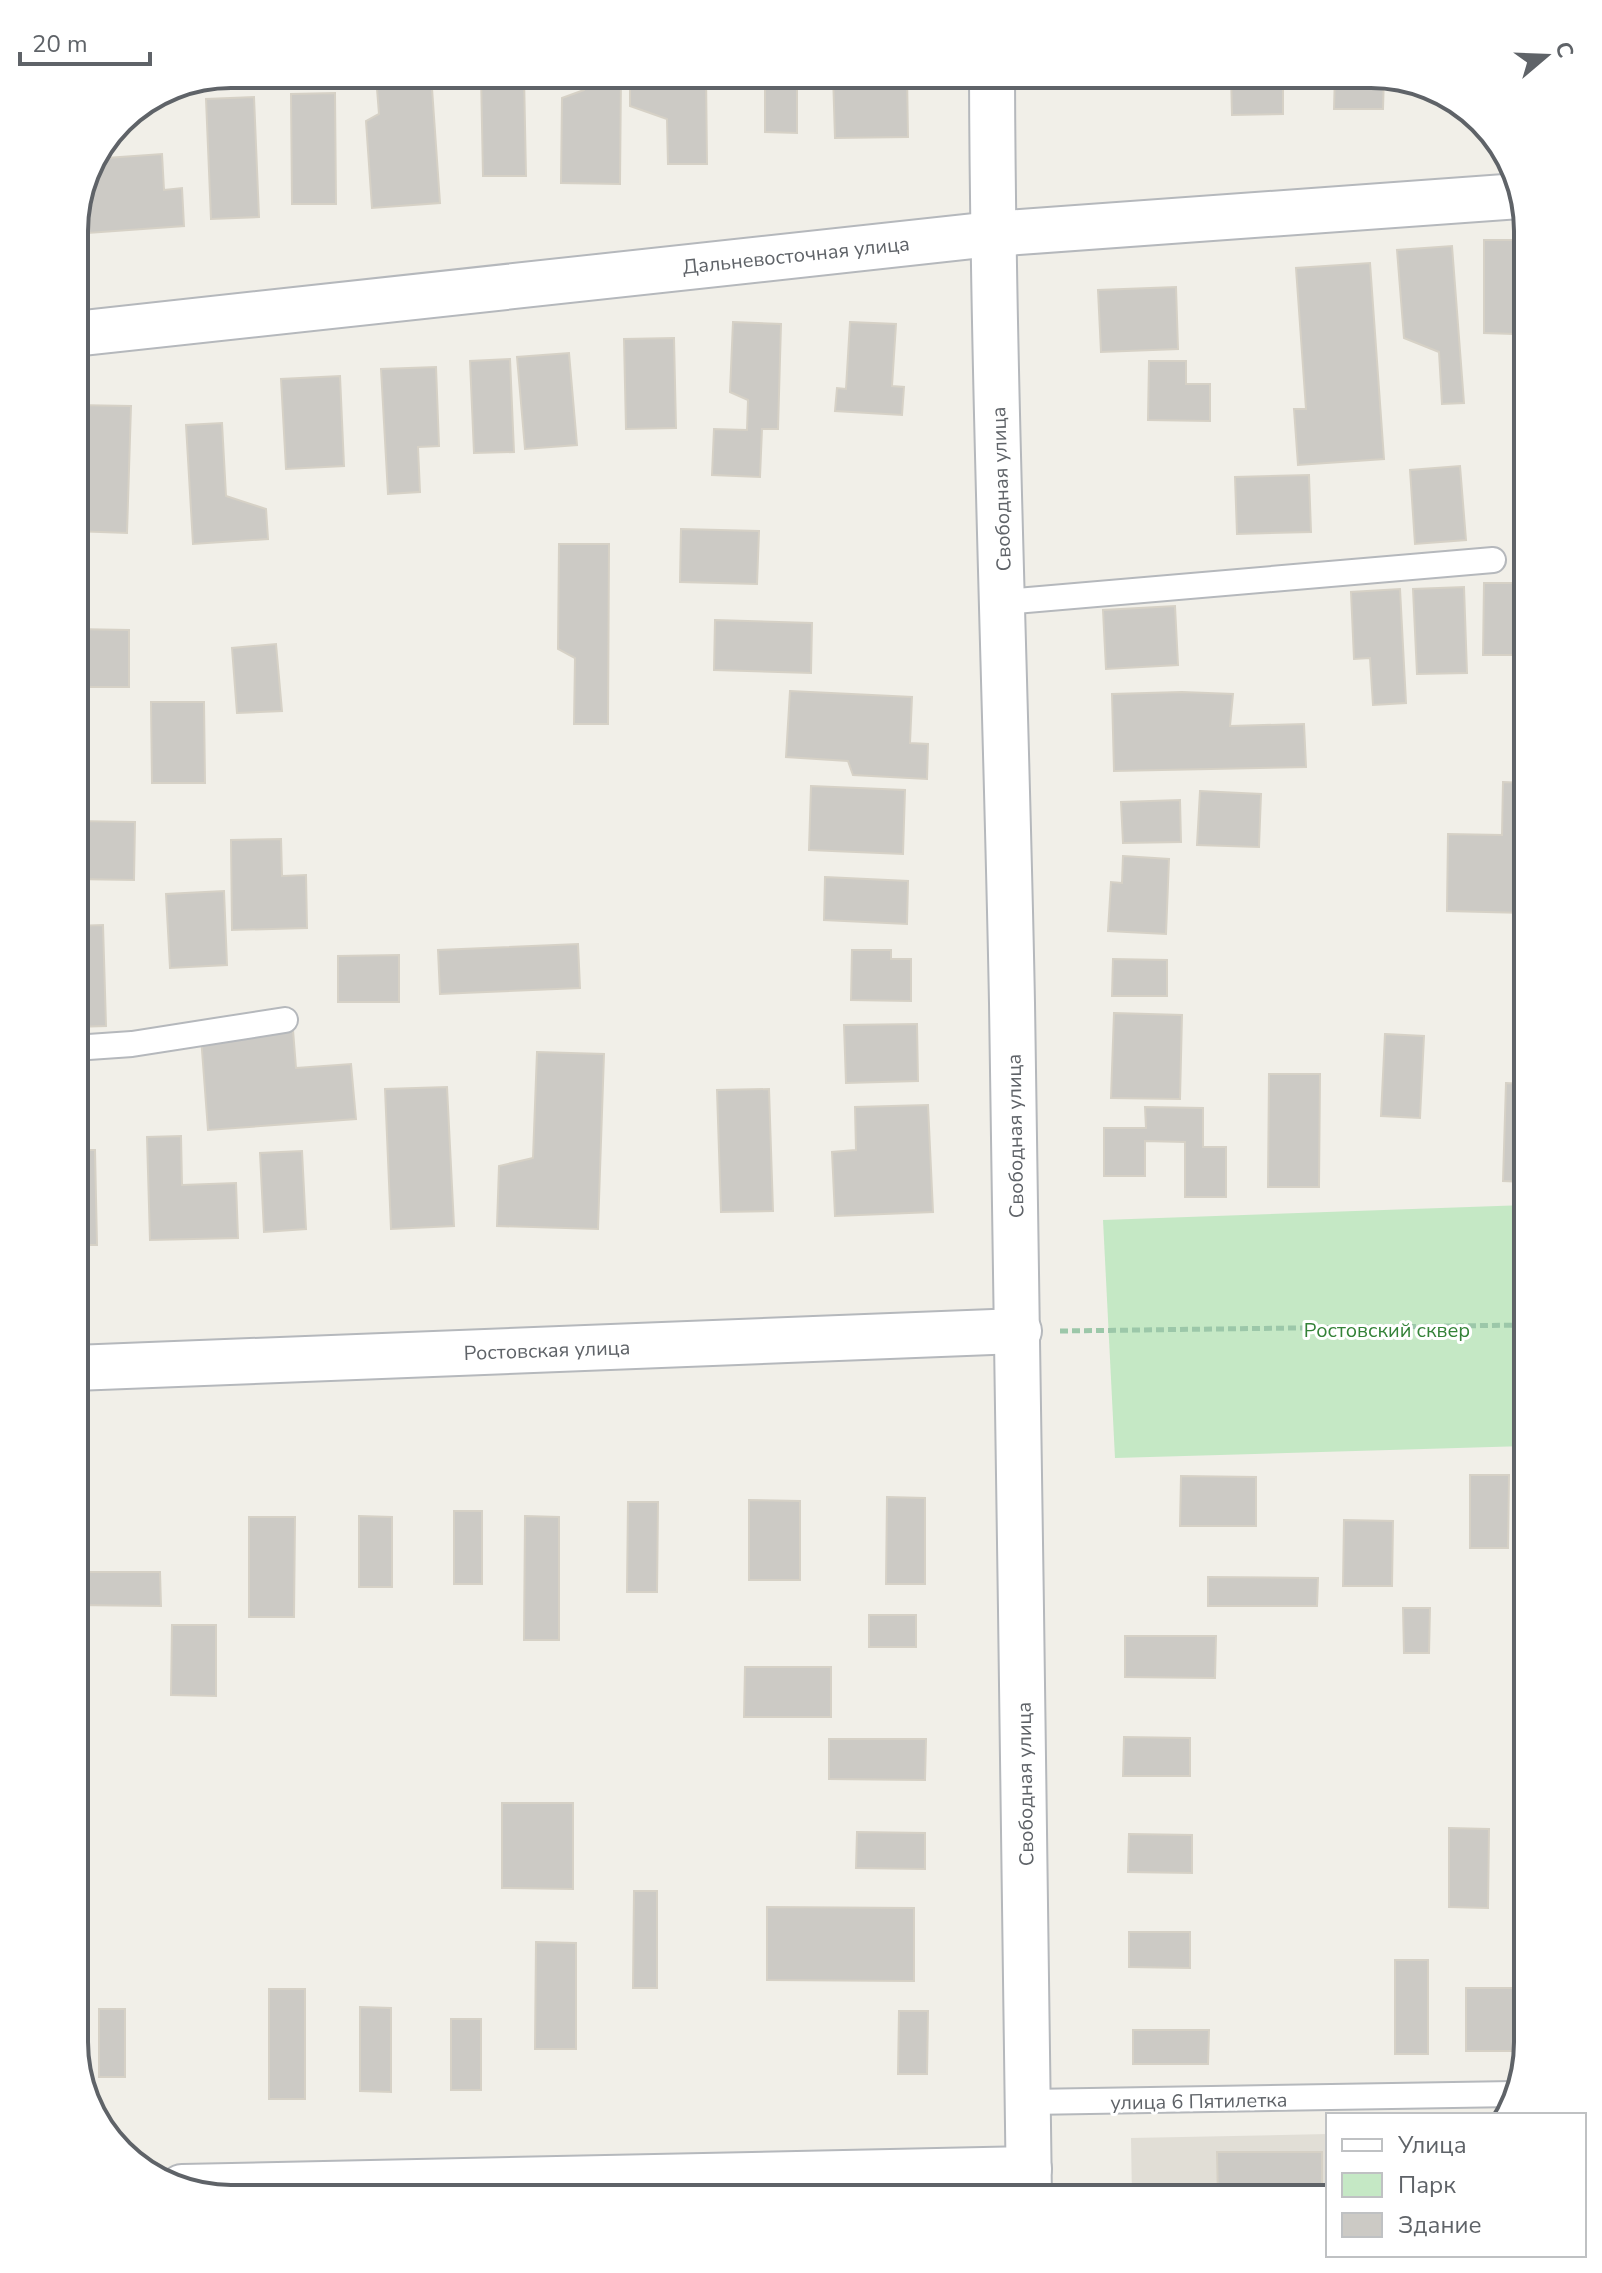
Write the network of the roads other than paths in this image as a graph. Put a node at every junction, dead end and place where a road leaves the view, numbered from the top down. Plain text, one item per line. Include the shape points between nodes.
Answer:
1 (992, 88) edge
2 (1510, 197) edge
3 (992, 234) junction
4 (88, 332) edge
5 (1493, 560) dead end
6 (1004, 602) junction
7 (285, 1020) dead end
8 (88, 1047) edge
9 (1019, 1331) junction
10 (88, 1367) edge
11 (1504, 2094) edge
12 (1029, 2102) junction
13 (1029, 2184) edge
14 (747, 2185) edge

1 - 3 street, Свободная улица
2 - 3 street, Дальневосточная улица
3 - 4 street, Дальневосточная улица
3 - 6 street, Свободная улица
5 - 6 lane
6 - 9 street, Свободная улица
7 - 8 lane
9 - 10 street, Ростовская улица
9 - 12 street, Свободная улица
11 - 12 lane, улица 6 Пятилетка
12 - 13 street, Свободная улица
13 - 14 street

